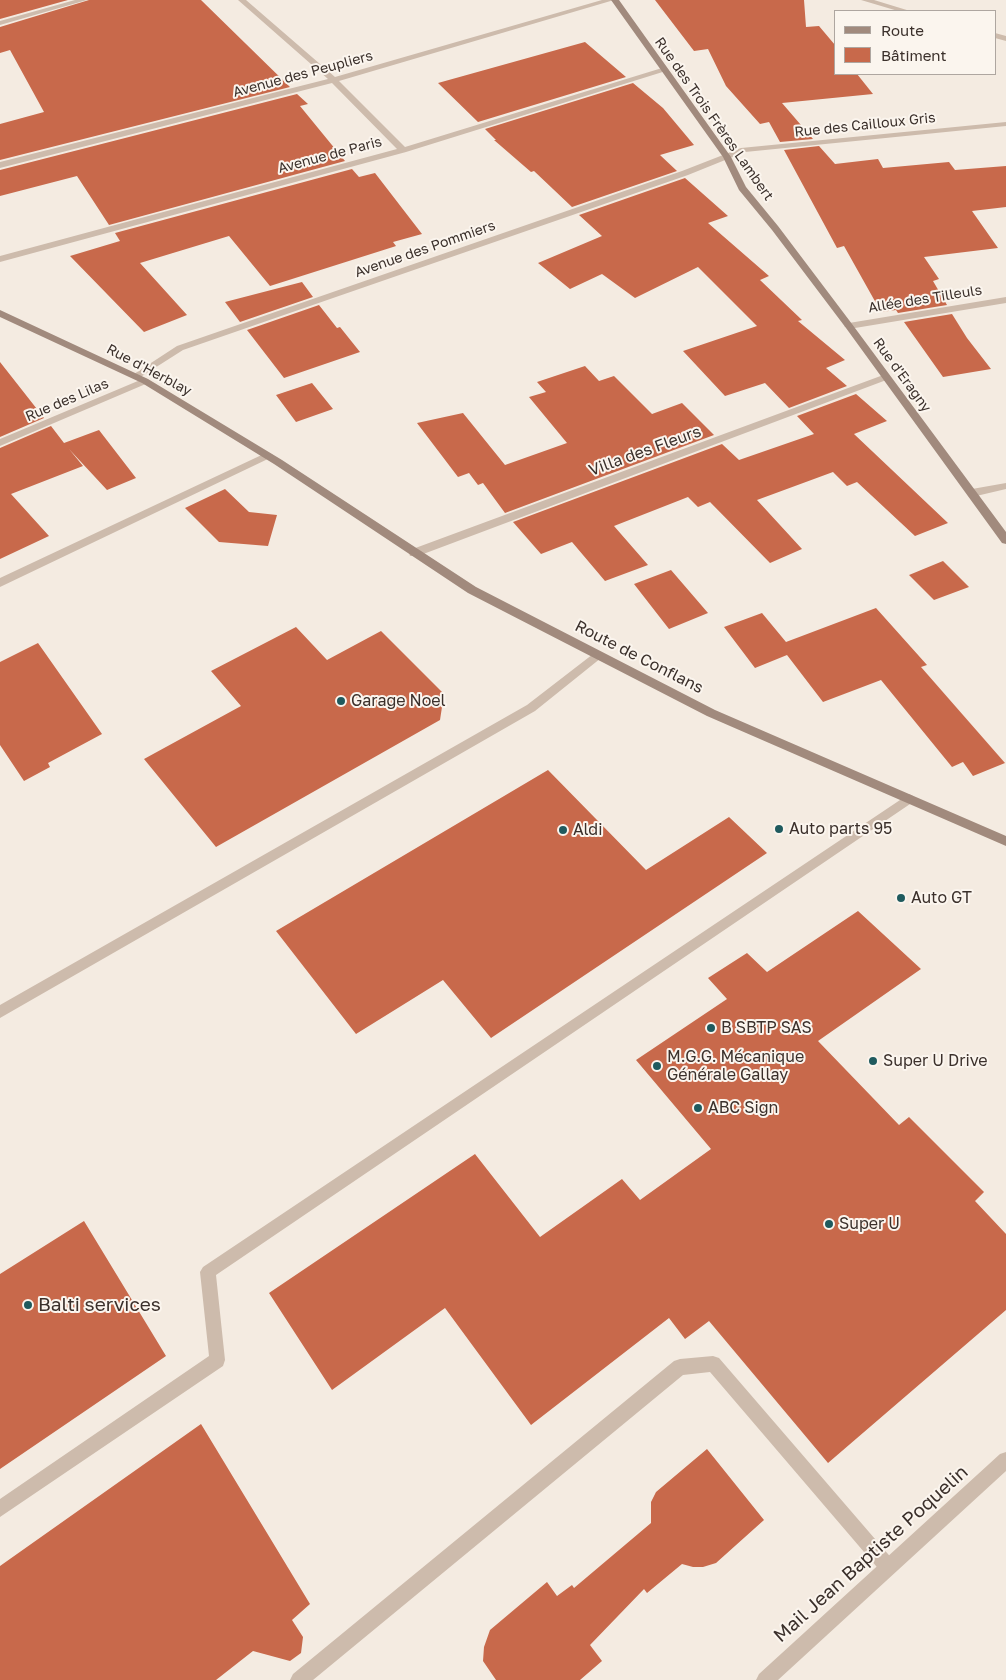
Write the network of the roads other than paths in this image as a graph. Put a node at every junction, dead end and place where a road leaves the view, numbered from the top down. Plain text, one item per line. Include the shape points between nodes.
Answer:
1 (83, 0) edge
2 (242, 0) edge
3 (610, 0) edge
4 (615, 0) edge
5 (866, 0) edge
6 (902, 10) edge
7 (0, 23) edge
8 (665, 70) junction
9 (334, 80) junction
10 (1006, 124) edge
11 (403, 150) junction
12 (727, 157) junction
13 (0, 165) edge
14 (775, 228) joint
15 (0, 259) edge
16 (1006, 300) edge
17 (0, 313) edge
18 (849, 326) junction
19 (886, 377) junction
20 (140, 379) junction
21 (0, 443) edge
22 (268, 455) junction
23 (278, 462) joint
24 (1006, 486) edge
25 (972, 493) junction
26 (1006, 540) edge
27 (414, 553) junction
28 (0, 583) edge
29 (597, 655) junction
30 (909, 799) junction
31 (1006, 841) edge
32 (0, 1012) edge
33 (1006, 1460) edge
34 (0, 1509) edge
35 (888, 1568) junction
36 (300, 1680) edge
37 (765, 1680) edge

1 - 7 street
2 - 9 street
3 - 9 street, Avenue des Peupliers
4 - 8 main road, Rue des Trois Frères Lambert
5 - 6 street
8 - 11 street, Avenue de Paris
8 - 12 main road, Rue des Trois Frères Lambert
9 - 11 street
9 - 13 street, Avenue des Peupliers
10 - 12 street, Rue des Cailloux Gris via 744,150
11 - 15 street, Avenue de Paris
12 - 14 main road, Rue des Trois Frères Lambert via 742,188
12 - 20 street, Avenue des Pommiers via 180,348
14 - 18 main road, Rue d'Eragny
16 - 18 street, Allée des Tilleuls
17 - 20 main road, Rue d'Herblay
18 - 19 main road, Rue d'Eragny
19 - 25 main road, Rue d'Eragny
19 - 27 street, Villa des Fleurs
20 - 21 street, Rue des Lilas
20 - 22 main road, Rue d'Herblay
22 - 23 main road, Rue d'Herblay
22 - 28 street
23 - 27 main road, Route de Conflans
24 - 25 street
25 - 26 main road, Rue d'Eragny
27 - 29 main road, Route de Conflans via 472,590
29 - 30 main road, Route de Conflans via 711,713
29 - 32 street via 532,708
30 - 31 main road, Route de Conflans
30 - 34 street via 208,1272 217,1360
33 - 35 street, Mail Jean Baptiste Poquelin
35 - 36 street via 712,1364 680,1367
35 - 37 street, Mail Jean Baptiste Poquelin

